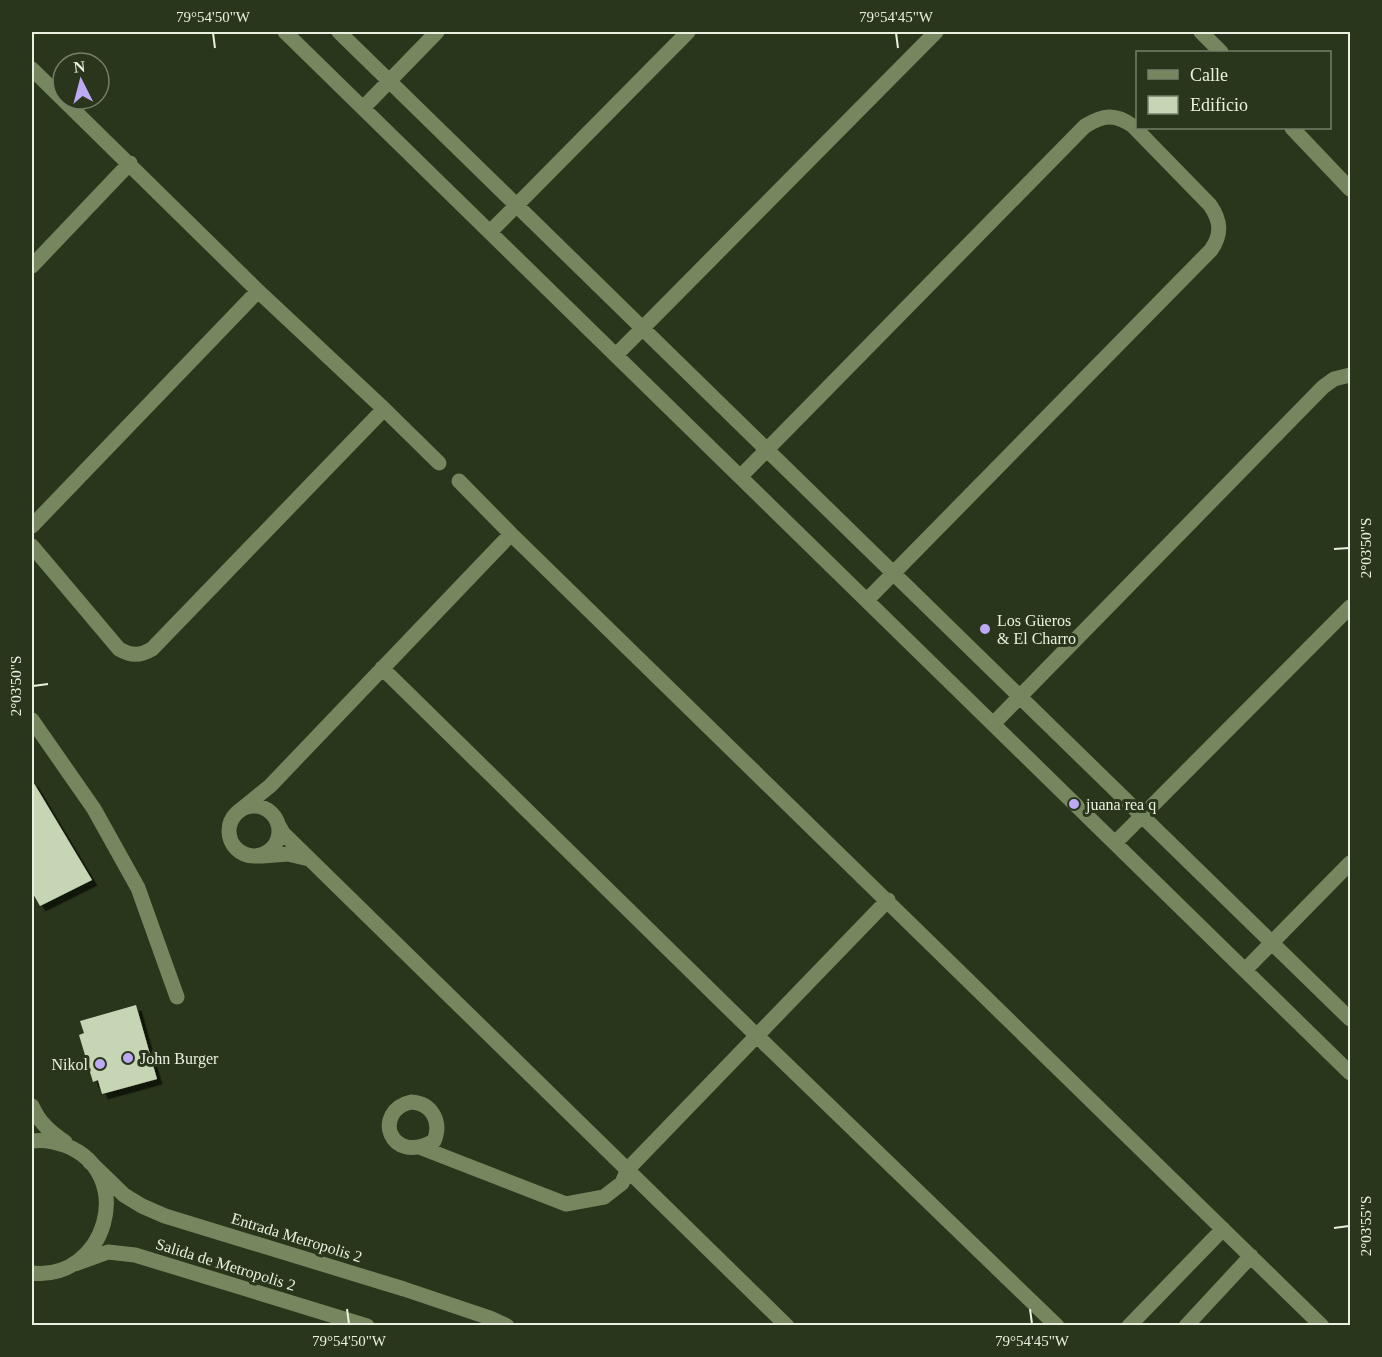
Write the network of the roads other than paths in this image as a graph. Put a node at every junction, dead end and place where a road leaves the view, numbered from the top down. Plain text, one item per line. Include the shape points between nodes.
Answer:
1 (285, 32) edge
2 (339, 32) edge
3 (437, 32) edge
4 (688, 32) edge
5 (936, 32) edge
6 (1201, 32) edge
7 (1220, 51) edge
8 (32, 69) edge
9 (389, 80) junction
10 (363, 108) junction
11 (1293, 129) edge
12 (130, 163) junction
13 (1350, 189) edge
14 (517, 205) junction
15 (490, 232) junction
16 (32, 266) edge
17 (258, 291) junction
18 (642, 328) junction
19 (616, 355) junction
20 (1350, 375) edge
21 (384, 409) junction
22 (767, 449) junction
23 (439, 463) dead end
24 (741, 477) junction
25 (459, 481) dead end
26 (32, 525) edge
27 (512, 534) junction
28 (32, 546) edge
29 (893, 573) junction
30 (867, 600) junction
31 (1350, 607) edge
32 (382, 668) junction
33 (1020, 697) junction
34 (32, 720) edge
35 (993, 724) junction
36 (270, 786) junction
37 (239, 811) junction
38 (1143, 816) junction
39 (277, 822) junction
40 (1115, 843) junction
41 (256, 856) junction
42 (312, 861) junction
43 (1350, 863) edge
44 (888, 900) junction
45 (1272, 943) junction
46 (1245, 970) junction
47 (177, 997) dead end
48 (1350, 1019) edge
49 (756, 1035) junction
50 (1350, 1073) edge
51 (32, 1106) edge
52 (32, 1141) edge
53 (422, 1148) dead end
54 (75, 1149) junction
55 (89, 1161) junction
56 (628, 1169) junction
57 (1223, 1229) junction
58 (1251, 1256) junction
59 (75, 1264) junction
60 (32, 1273) edge
61 (368, 1326) edge
62 (507, 1326) edge
63 (787, 1326) edge
64 (1058, 1326) edge
65 (1129, 1326) edge
66 (1186, 1326) edge
67 (1322, 1326) edge

1 - 10 street
2 - 9 street
3 - 9 street
4 - 14 street
5 - 18 street
6 - 7 street
8 - 12 street
9 - 10 street
9 - 14 street
10 - 15 street
11 - 13 street
12 - 16 street
12 - 17 street
14 - 15 street
14 - 18 street
15 - 19 street
17 - 21 street
17 - 26 street
18 - 19 street
18 - 22 street
19 - 24 street
20 - 33 street via 1323,387
21 - 23 street
21 - 28 street via 152,650 143,654 119,649
22 - 24 street
22 - 29 street
22 - 29 street via 1085,126 1108,116 1122,118 1133,126 1210,205 1218,216 1217,241
24 - 30 street
25 - 27 street
27 - 32 street
27 - 44 street
29 - 30 street
29 - 33 street
30 - 35 street
31 - 38 street
32 - 36 street
32 - 49 street
33 - 35 street
33 - 38 street
34 - 47 street via 94,809 138,888
35 - 40 street
36 - 37 street
36 - 39 street via 268,796
37 - 39 street via 262,807
37 - 41 street via 230,825 231,841 241,852
38 - 40 street
38 - 45 street
39 - 41 street via 279,834 272,849
39 - 42 street
40 - 46 street
41 - 42 street via 288,854
42 - 56 street
43 - 45 street
44 - 49 street
44 - 57 street
45 - 46 street
45 - 48 street
46 - 50 street
49 - 56 street
49 - 64 street
51 - 54 street, Entrada Metropolis 2 via 47,1129
52 - 54 street via 57,1142
53 - 56 street via 566,1204 604,1197 622,1183
54 - 55 street, Entrada Metropolis 2
55 - 59 street via 106,1195 106,1215 102,1233
55 - 62 street, Entrada Metropolis 2 via 124,1195 165,1216 404,1289
56 - 63 street
57 - 58 street
57 - 65 street
58 - 66 street
58 - 67 street
59 - 60 street, Salida de Metropolis 2 via 55,1272
59 - 61 street, Salida de Metropolis 2 via 108,1252 135,1255

